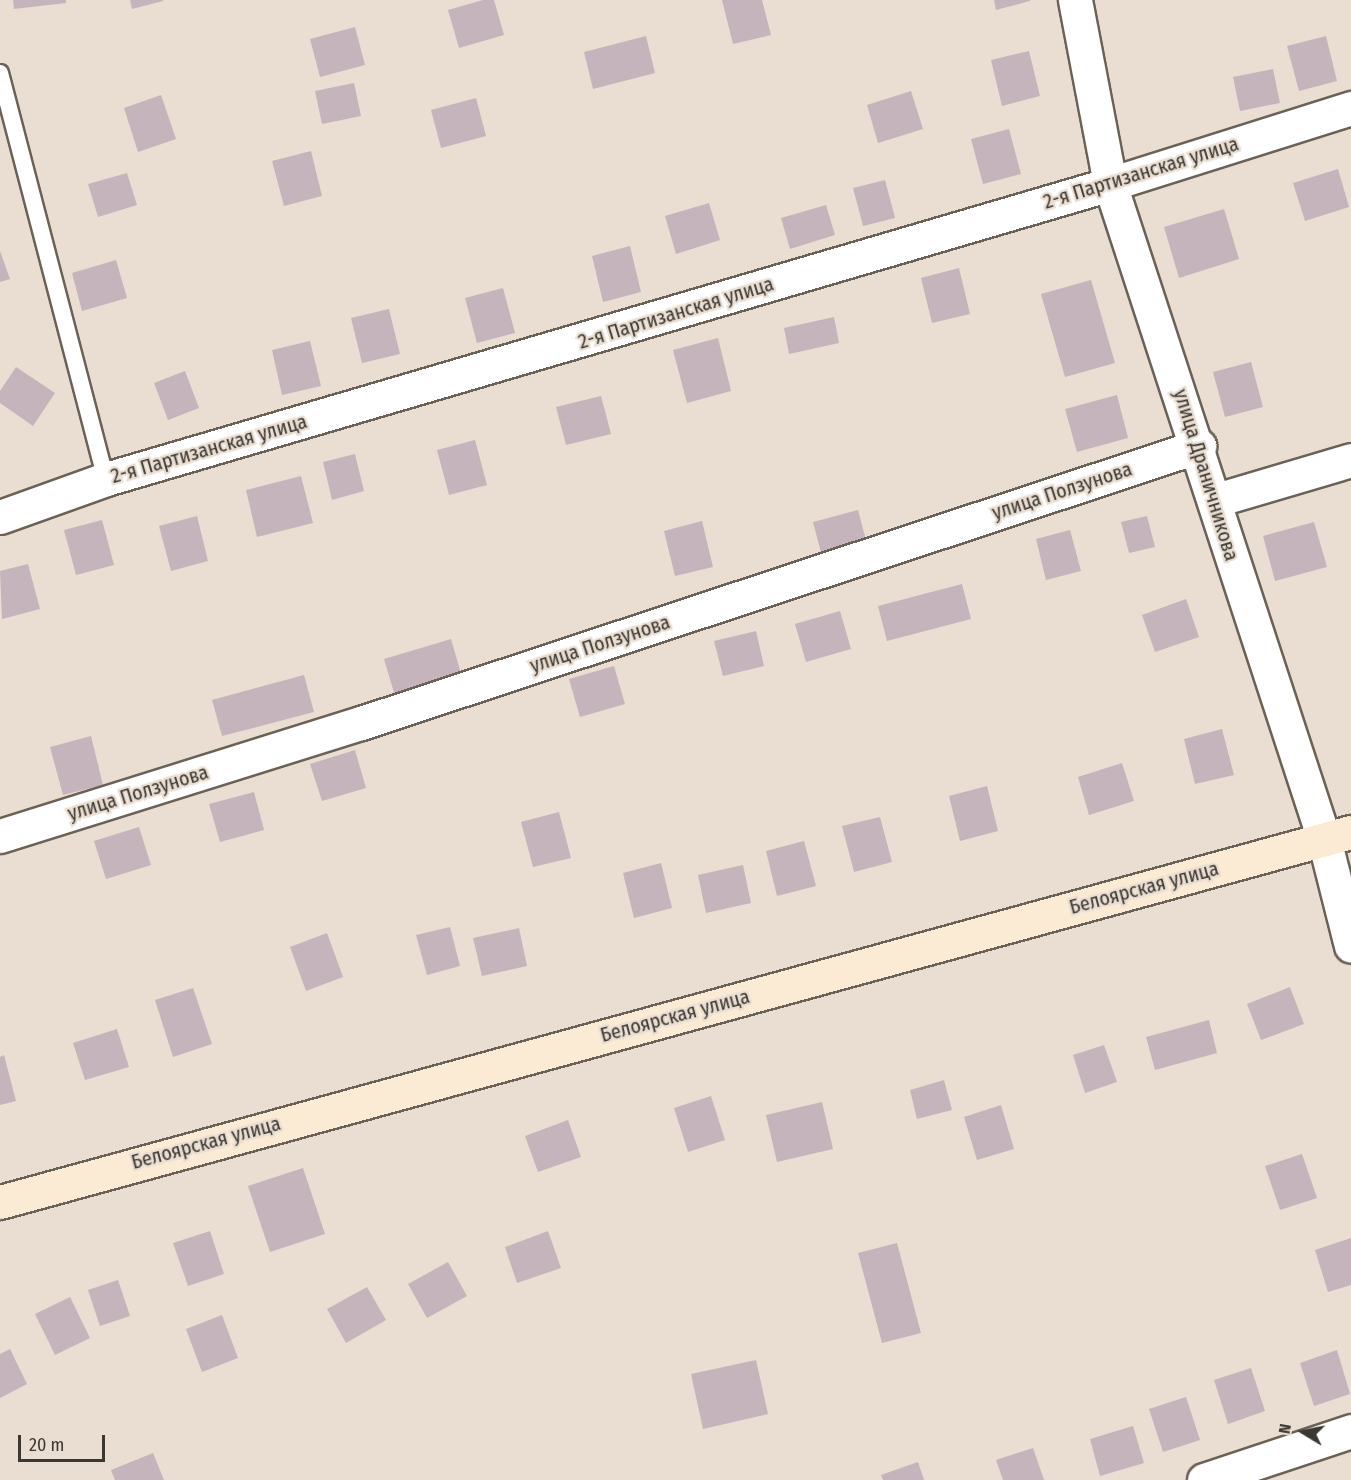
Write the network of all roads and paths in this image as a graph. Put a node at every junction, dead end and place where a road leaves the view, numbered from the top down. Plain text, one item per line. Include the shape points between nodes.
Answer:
1 (1075, 0) edge
2 (0, 73) edge
3 (1351, 108) edge
4 (1110, 184) junction
5 (1199, 446) junction
6 (1351, 460) edge
7 (106, 479) junction
8 (1216, 500) junction
9 (0, 517) edge
10 (0, 836) edge
11 (1338, 836) edge
12 (1351, 946) edge
13 (0, 1202) edge
14 (1351, 1431) edge
15 (1204, 1480) edge

1 - 4 street, улица Драничникова
2 - 7 lane
3 - 4 street, 2-я Партизанская улица
4 - 5 street, улица Драничникова
4 - 7 street, 2-я Партизанская улица
5 - 8 street, улица Драничникова
5 - 10 street, улица Ползунова via 362,723
6 - 8 street
7 - 9 street, 2-я Партизанская улица
8 - 11 street, улица Драничникова via 1261,654
11 - 12 street, улица Драничникова
11 - 13 street, Белоярская улица
14 - 15 street

